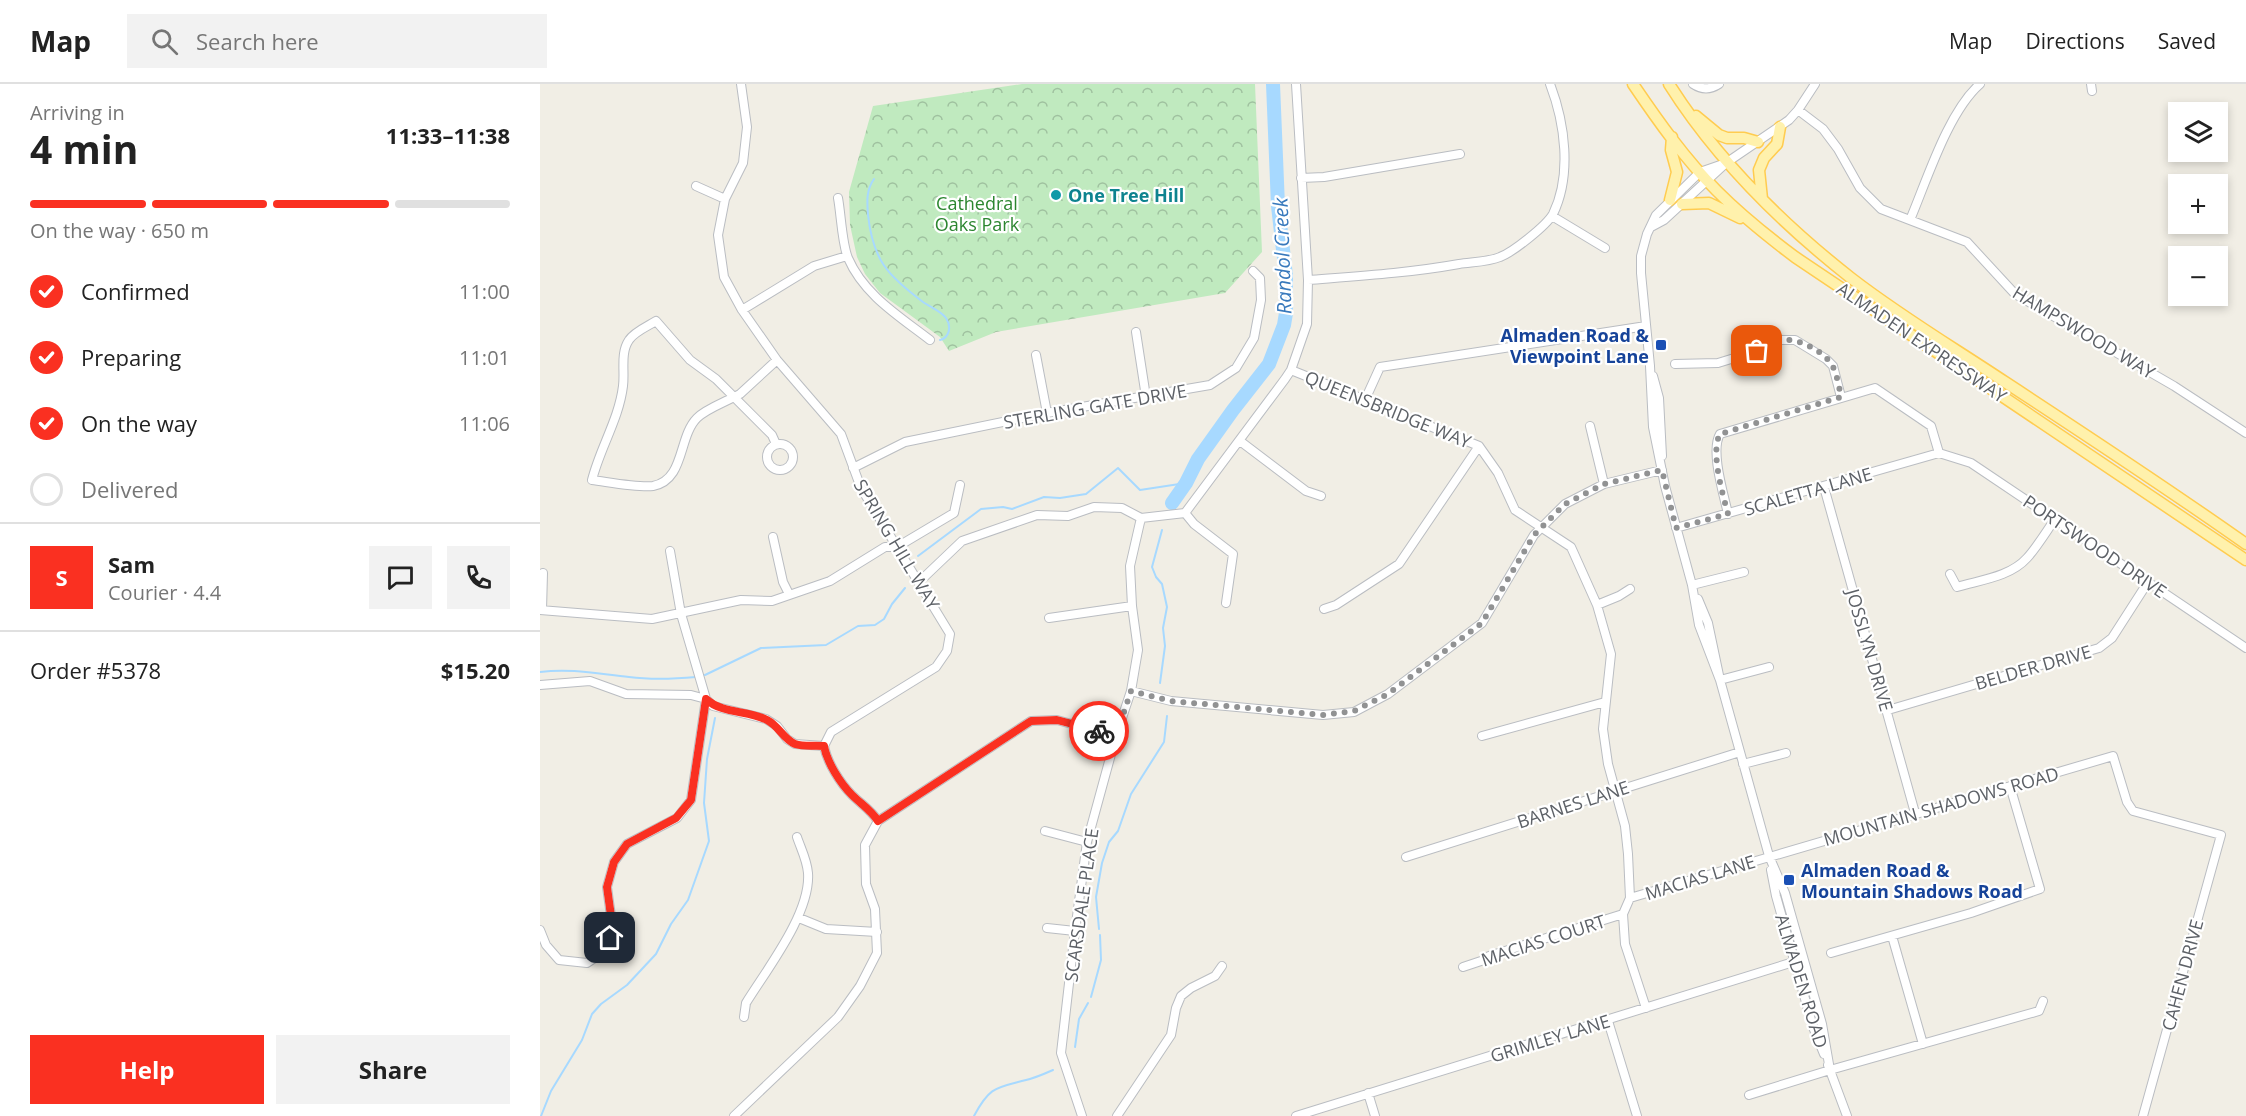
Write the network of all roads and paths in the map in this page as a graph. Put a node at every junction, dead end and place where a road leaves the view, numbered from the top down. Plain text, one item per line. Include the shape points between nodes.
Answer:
1 (741, 84) edge
2 (1296, 84) edge
3 (1550, 84) edge
4 (1633, 84) edge
5 (1669, 84) edge
6 (1693, 84) edge
7 (1719, 84) edge
8 (1815, 84) edge
9 (1980, 84) edge
10 (1686, 110) junction
11 (1798, 110) junction
12 (1780, 127) junction
13 (1672, 137) junction
14 (1758, 142) junction
15 (1460, 154) dead end
16 (1726, 163) junction
17 (1703, 176) junction
18 (1301, 178) junction
19 (696, 186) dead end
20 (838, 198) dead end
21 (725, 199) junction
22 (1670, 200) junction
23 (1762, 200) junction
24 (1682, 204) junction
25 (1552, 216) junction
26 (1746, 219) junction
27 (1910, 220) junction
28 (1651, 227) junction
29 (1605, 248) dead end
30 (847, 256) junction
31 (1253, 271) dead end
32 (1308, 280) junction
33 (742, 310) junction
34 (1646, 326) junction
35 (1136, 332) dead end
36 (930, 340) dead end
37 (1036, 355) dead end
38 (777, 360) junction
39 (1675, 364) dead end
40 (1291, 370) junction
41 (734, 397) junction
42 (1841, 397) junction
43 (1146, 398) junction
44 (1365, 400) junction
45 (1047, 413) junction
46 (1590, 426) dead end
47 (2246, 433) edge
48 (1240, 441) junction
49 (776, 444) dead end
50 (1479, 446) junction
51 (1939, 453) junction
52 (853, 468) junction
53 (1662, 470) junction
54 (1604, 484) junction
55 (960, 485) dead end
56 (1824, 487) junction
57 (1321, 496) dead end
58 (1185, 513) junction
59 (1728, 514) junction
60 (1141, 518) junction
61 (2055, 519) junction
62 (1542, 527) junction
63 (1676, 528) junction
64 (773, 537) dead end
65 (2246, 544) edge
66 (897, 547) junction
67 (670, 551) dead end
68 (2246, 560) edge
69 (1744, 572) dead end
70 (543, 573) dead end
71 (1950, 574) dead end
72 (919, 582) junction
73 (2148, 582) junction
74 (1692, 585) junction
75 (1630, 590) dead end
76 (789, 594) junction
77 (1226, 603) dead end
78 (1597, 605) junction
79 (1132, 606) junction
80 (1324, 609) dead end
81 (541, 610) edge
82 (681, 614) junction
83 (1050, 618) dead end
84 (2246, 648) edge
85 (1769, 667) dead end
86 (1720, 680) junction
87 (540, 685) edge
88 (1131, 691) junction
89 (706, 699) junction
90 (1605, 702) junction
91 (1888, 710) junction
92 (1116, 736) junction
93 (1482, 736) dead end
94 (824, 746) junction
95 (1740, 752) junction
96 (1786, 753) dead end
97 (1743, 764) junction
98 (2010, 786) junction
99 (1615, 790) junction
100 (1916, 813) junction
101 (878, 821) junction
102 (1045, 831) dead end
103 (2221, 835) joint
104 (797, 837) dead end
105 (1087, 842) junction
106 (1769, 856) junction
107 (1406, 857) dead end
108 (1630, 897) junction
109 (1623, 914) junction
110 (799, 918) junction
111 (1047, 928) dead end
112 (540, 930) edge
113 (1075, 931) junction
114 (877, 932) junction
115 (1892, 936) junction
116 (1831, 953) dead end
117 (1799, 961) junction
118 (1221, 966) dead end
119 (1463, 967) dead end
120 (2043, 1002) dead end
121 (1646, 1008) junction
122 (744, 1017) dead end
123 (1608, 1021) junction
124 (1923, 1044) junction
125 (1830, 1070) junction
126 (1368, 1093) junction
127 (1749, 1095) dead end
128 (734, 1116) edge
129 (1082, 1116) edge
130 (1117, 1116) edge
131 (1296, 1116) edge
132 (1375, 1116) edge
133 (1637, 1116) edge
134 (1847, 1116) edge
135 (2144, 1116) edge

1 - 21 street, SPRING HILL WAY via 747,127 742,163
2 - 18 street
3 - 25 street via 1563,144 1563,180
4 - 13 main road, ALMADEN EXPRESSWAY
5 - 10 main road, ALMADEN EXPRESSWAY
6 - 7 street via 1710,89
8 - 11 street, ALMADEN ROAD
9 - 27 street via 1954,114
10 - 14 main road via 1719,135
10 - 16 main road, ALMADEN EXPRESSWAY
11 - 12 street, ALMADEN ROAD
11 - 27 street, HAMPSWOOD WAY via 1830,138 1860,188 1881,209
12 - 14 street, ALMADEN ROAD
12 - 23 main road via 1777,144 1759,170
13 - 17 main road, ALMADEN EXPRESSWAY
13 - 22 main road via 1677,172
14 - 16 street, ALMADEN ROAD
15 - 18 street
16 - 17 street, ALMADEN ROAD
16 - 23 main road, ALMADEN EXPRESSWAY
17 - 22 street, ALMADEN ROAD
17 - 24 street, ALMADEN ROAD
17 - 26 main road, ALMADEN EXPRESSWAY
18 - 32 street
19 - 21 street
20 - 30 street
21 - 33 street, SPRING HILL WAY via 718,235 724,277
22 - 28 street, ALMADEN ROAD
23 - 65 main road, ALMADEN EXPRESSWAY via 1851,278 1907,318
24 - 26 main road via 1709,204
24 - 28 street, ALMADEN ROAD
25 - 29 street
25 - 32 street via 1499,258 1417,272
26 - 68 main road, ALMADEN EXPRESSWAY via 1795,257
27 - 47 street, HAMPSWOOD WAY via 1967,242 2015,294 2174,386
28 - 34 street, ALMADEN ROAD via 1641,256
30 - 33 street via 814,266
30 - 36 street via 874,296
31 - 43 street, STERLING GATE DRIVE via 1260,278 1261,300 1254,338 1236,368 1210,385
32 - 40 street via 1307,324
33 - 38 street, SPRING HILL WAY
34 - 44 street via 1389,364 1380,367
34 - 53 street, ALMADEN ROAD via 1653,428
35 - 43 street
37 - 45 street
38 - 41 street
38 - 52 street, SPRING HILL WAY via 841,434
39 - 42 street via 1718,363 1781,340 1796,340 1833,366
40 - 44 street, QUEENSBRIDGE WAY
40 - 48 street
41 - 41 street via 690,360 656,321 629,339 623,387 592,480 652,486 665,482 676,468 685,437 698,417
41 - 49 street
42 - 51 street via 1875,388 1931,426
42 - 59 street via 1720,434 1716,445
43 - 45 street, STERLING GATE DRIVE
44 - 50 street, QUEENSBRIDGE WAY
45 - 52 street, STERLING GATE DRIVE via 905,442
46 - 54 street
48 - 57 street via 1306,491
48 - 58 street
50 - 62 street, QUEENSBRIDGE WAY via 1498,473 1515,510
50 - 80 street via 1400,564
51 - 56 street, SCALETTA LANE
51 - 61 street, PORTSWOOD DRIVE via 1971,463
52 - 66 street, SPRING HILL WAY
53 - 54 street
53 - 63 street, ALMADEN ROAD
54 - 62 street via 1565,504
55 - 66 street via 954,513
56 - 59 street, SCALETTA LANE
56 - 91 street, JOSSLYN DRIVE
58 - 60 street
58 - 77 street via 1233,554
59 - 63 street, SCALETTA LANE
60 - 72 street via 1122,508 1094,507 1068,516 1037,514 962,541
60 - 79 street, SCARSDALE PLACE via 1130,566
61 - 71 street via 2026,560 2015,568 1957,587
61 - 73 street, PORTSWOOD DRIVE
62 - 78 street, QUEENSBRIDGE WAY via 1571,547
62 - 88 street via 1482,623 1388,694 1354,711 1323,715 1171,701
63 - 74 street, ALMADEN ROAD
64 - 76 street
66 - 72 street, SPRING HILL WAY
66 - 76 street via 885,547 830,581
67 - 82 street
69 - 74 street
70 - 81 street
72 - 94 street, SPRING HILL WAY via 950,634 947,651 936,667 831,732
73 - 84 street, PORTSWOOD DRIVE
73 - 91 street, BELDER DRIVE via 2112,638 2099,648
74 - 86 street, ALMADEN ROAD via 1708,623
75 - 78 street
76 - 82 street via 772,601 741,600
78 - 90 street, QUEENSBRIDGE WAY via 1611,654
79 - 83 street
79 - 88 street, SCARSDALE PLACE via 1138,650
81 - 82 street via 652,620
82 - 89 street
85 - 86 street
86 - 95 street, ALMADEN ROAD
87 - 89 street via 590,681 626,694 691,695
88 - 92 street, SCARSDALE PLACE
89 - 94 street via 713,706 766,719 795,744
89 - 112 street via 691,800 676,818 627,844 614,862 607,887 610,938 602,953 587,963 559,960
90 - 93 street
90 - 99 street, QUEENSBRIDGE WAY via 1603,729
91 - 100 street, JOSSLYN DRIVE
92 - 101 street via 1057,720 1031,721
92 - 105 street, SCARSDALE PLACE
94 - 101 street via 826,756 851,794
95 - 97 street, ALMADEN ROAD
95 - 99 street, BARNES LANE
96 - 97 street
97 - 106 street, ALMADEN ROAD
98 - 100 street, MOUNTAIN SHADOWS ROAD
98 - 103 street, MOUNTAIN SHADOWS ROAD via 2113,756 2133,811
98 - 115 street via 2040,889
99 - 107 street, BARNES LANE
99 - 108 street, QUEENSBRIDGE WAY via 1625,826
100 - 106 street, MOUNTAIN SHADOWS ROAD
101 - 114 street via 865,845 866,884
102 - 105 street
103 - 135 street, CAHEN DRIVE
104 - 110 street via 808,875
105 - 113 street, SCARSDALE PLACE
106 - 108 street, MACIAS LANE
106 - 117 street, ALMADEN ROAD via 1776,896
108 - 109 street, QUEENSBRIDGE WAY
109 - 119 street, MACIAS COURT
109 - 121 street, QUEENSBRIDGE WAY via 1625,944
110 - 114 street via 826,928
110 - 122 street via 746,1003
111 - 113 street
113 - 129 street, SCARSDALE PLACE via 1061,1053
114 - 128 street via 877,953 838,1017
115 - 116 street
115 - 124 street
117 - 121 street, GRIMLEY LANE
117 - 125 street, ALMADEN ROAD via 1813,1027
118 - 130 street via 1215,976 1181,996 1171,1035
120 - 124 street via 2039,1011
121 - 123 street, GRIMLEY LANE
123 - 126 street, GRIMLEY LANE
123 - 133 street
124 - 125 street
125 - 127 street
125 - 134 street, ALMADEN ROAD
126 - 131 street, GRIMLEY LANE
126 - 132 street

